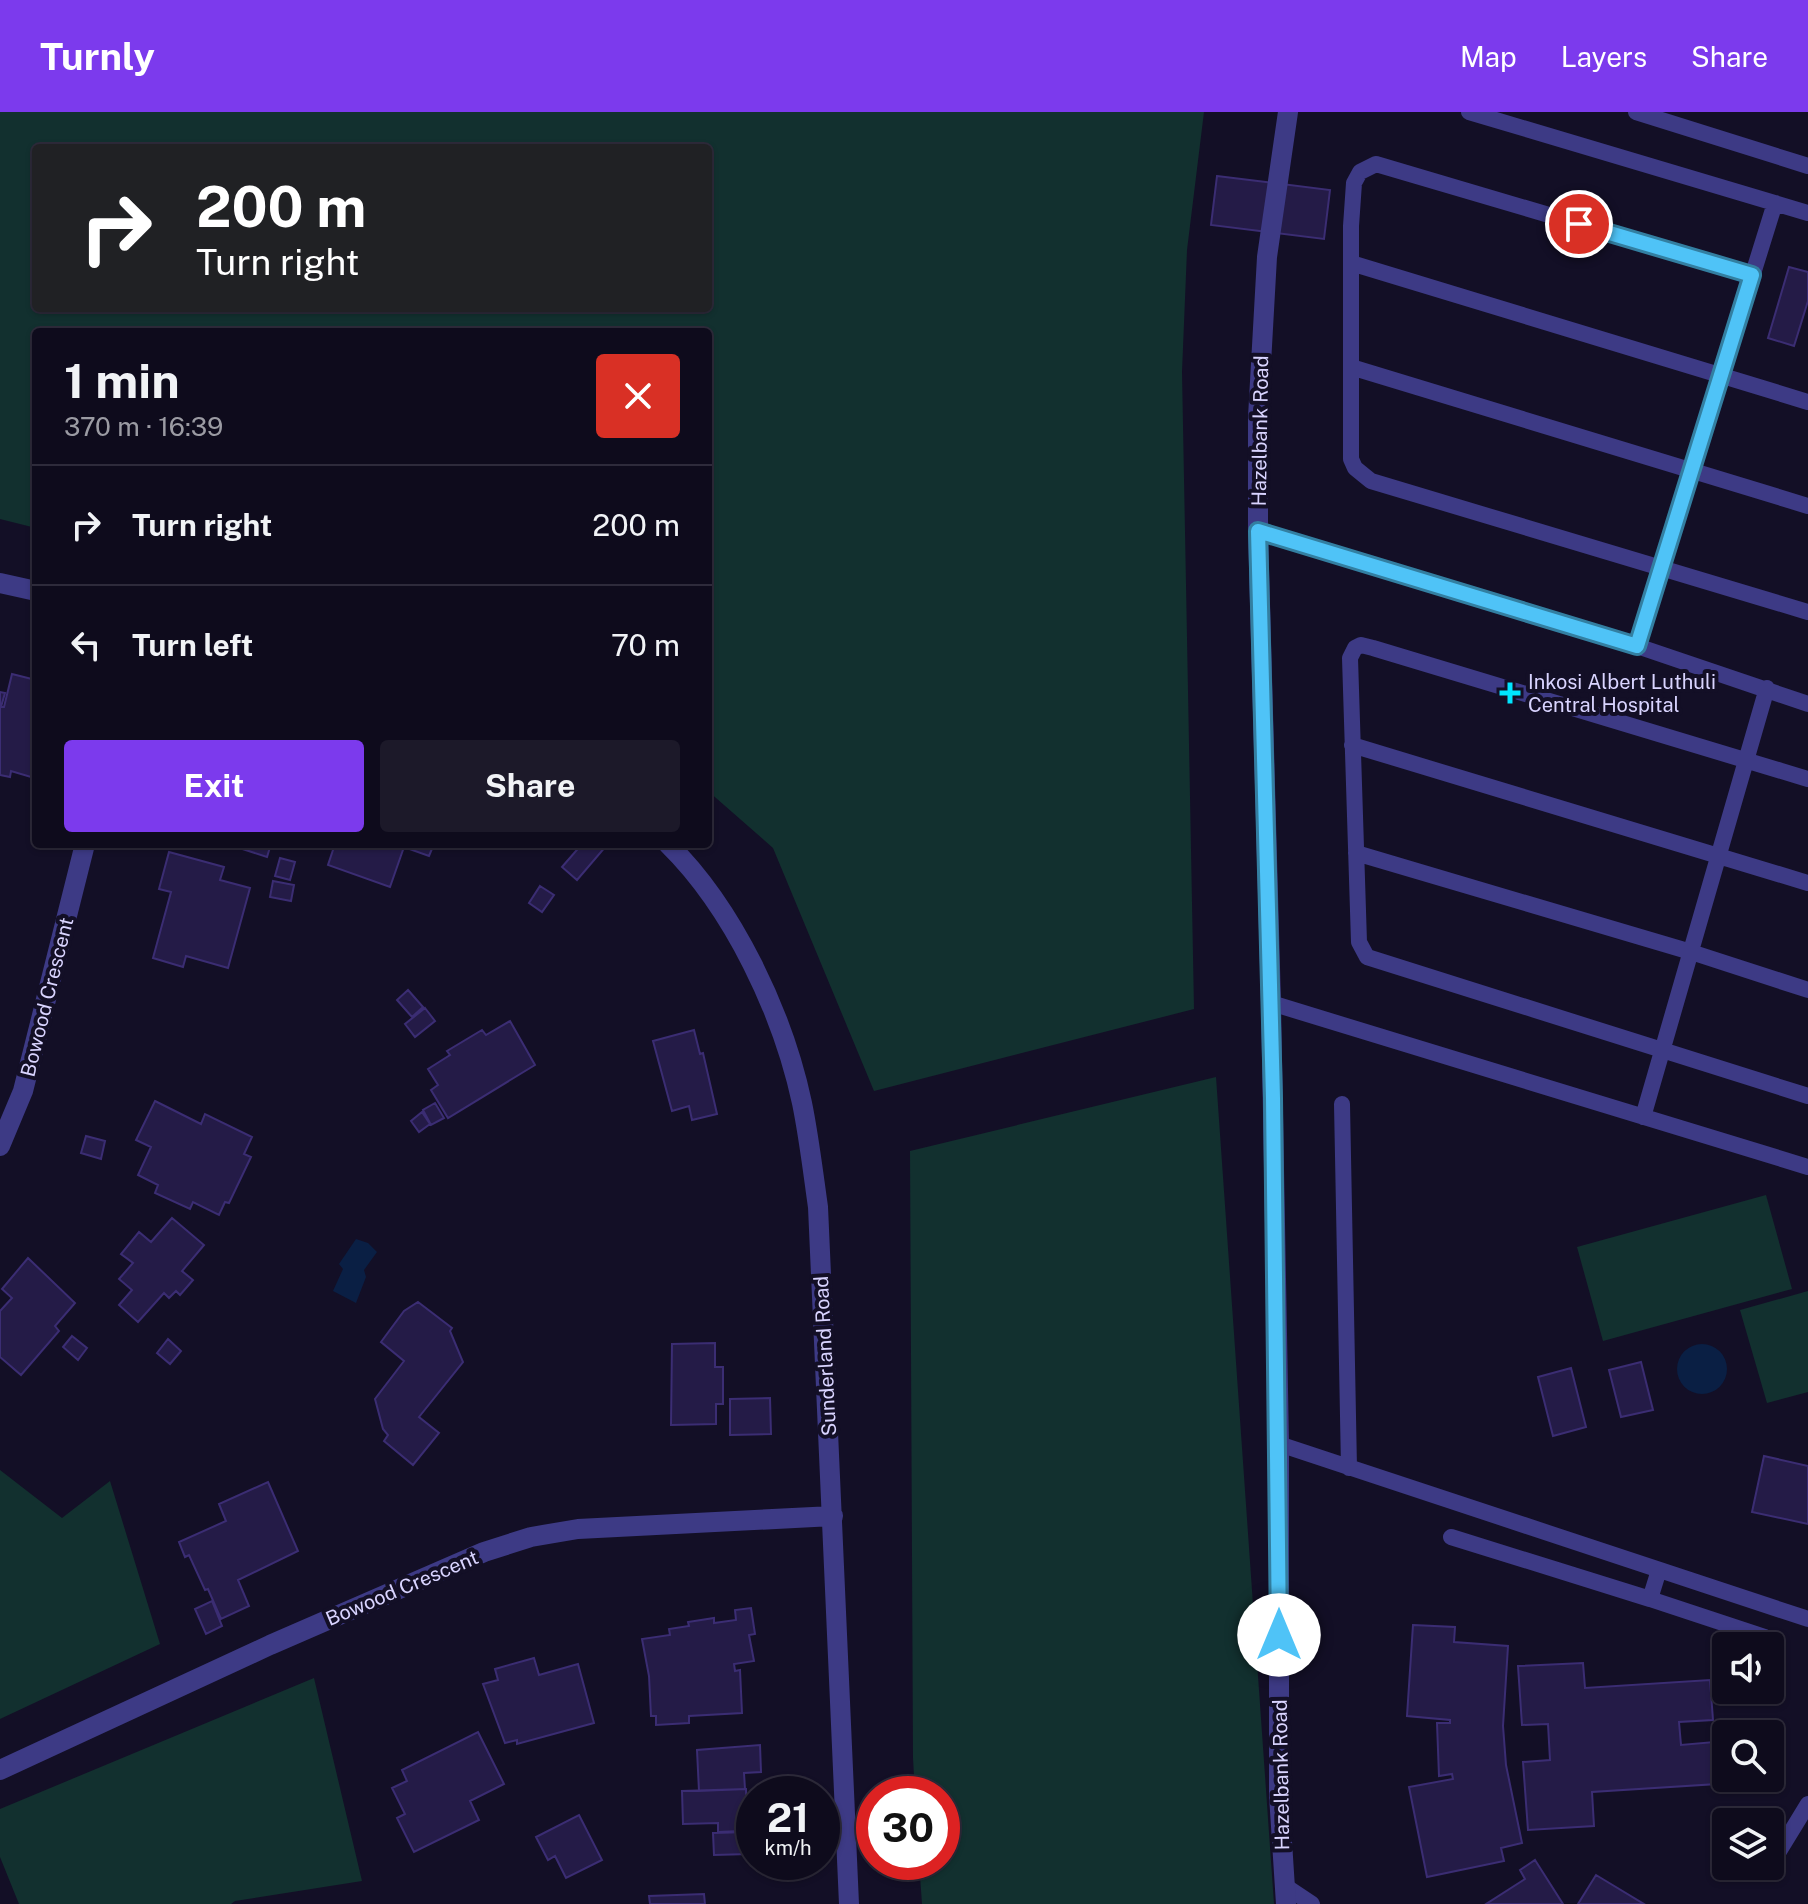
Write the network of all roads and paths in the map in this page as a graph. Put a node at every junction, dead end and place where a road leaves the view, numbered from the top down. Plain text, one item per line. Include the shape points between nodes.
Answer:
1 (1288, 112) edge
2 (1469, 112) edge
3 (1636, 112) edge
4 (1808, 166) edge
5 (1775, 203) junction
6 (1808, 213) edge
7 (1351, 263) junction
8 (1752, 275) junction
9 (1351, 367) junction
10 (1721, 374) junction
11 (1808, 402) edge
12 (1691, 470) junction
13 (1808, 506) edge
14 (1258, 531) junction
15 (1661, 569) junction
16 (0, 583) edge
17 (32, 590) edge
18 (1808, 612) edge
19 (1637, 646) junction
20 (1767, 688) junction
21 (1808, 704) edge
22 (1352, 745) junction
23 (1746, 761) junction
24 (1808, 779) edge
25 (84, 848) edge
26 (671, 848) edge
27 (1356, 853) junction
28 (1719, 855) junction
29 (1808, 883) edge
30 (1691, 952) junction
31 (1808, 990) edge
32 (1271, 1003) junction
33 (1662, 1051) junction
34 (1808, 1096) edge
35 (1342, 1104) dead end
36 (1643, 1117) junction
37 (0, 1146) edge
38 (1808, 1167) edge
39 (1279, 1444) junction
40 (1349, 1468) junction
41 (833, 1516) junction
42 (1451, 1537) dead end
43 (1659, 1570) junction
44 (1650, 1599) junction
45 (1808, 1619) edge
46 (1750, 1632) edge
47 (0, 1770) edge
48 (1808, 1804) edge
49 (1784, 1843) edge
50 (1285, 1895) edge
51 (849, 1904) edge
52 (1312, 1904) edge

1 - 14 street, Hazelbank Road via 1267,257
2 - 5 lane
3 - 4 lane
5 - 6 lane
5 - 8 lane
7 - 8 lane via 1354,183 1360,172 1376,164
7 - 9 lane
7 - 10 lane
8 - 10 lane
9 - 12 lane
9 - 15 lane via 1351,459 1371,481
10 - 11 lane
10 - 12 lane
12 - 13 lane
12 - 15 lane
14 - 19 lane
14 - 32 street, Hazelbank Road
15 - 18 lane
15 - 19 lane
16 - 17 street
19 - 20 lane
20 - 21 lane
20 - 23 lane
22 - 23 lane via 1350,658 1361,645
22 - 27 lane
22 - 28 lane
23 - 24 lane
23 - 28 lane
25 - 37 street, Bowood Crescent via 23,1091
26 - 41 street, Sunderland Road via 717,905 753,966 785,1040 802,1103 818,1207
27 - 30 lane
27 - 33 lane via 1359,942 1367,957
28 - 29 lane
28 - 30 lane
30 - 31 lane
30 - 33 lane
32 - 36 lane
32 - 39 street, Hazelbank Road
33 - 34 lane
33 - 36 lane
35 - 40 lane
36 - 38 lane
39 - 40 lane
39 - 50 street, Hazelbank Road via 1279,1795
40 - 43 lane
41 - 47 street, Bowood Crescent via 578,1529 531,1537 484,1552 284,1639
41 - 51 street, Sunderland Road
42 - 44 lane
43 - 44 lane
43 - 45 lane
44 - 46 lane
48 - 49 lane
50 - 52 lane

